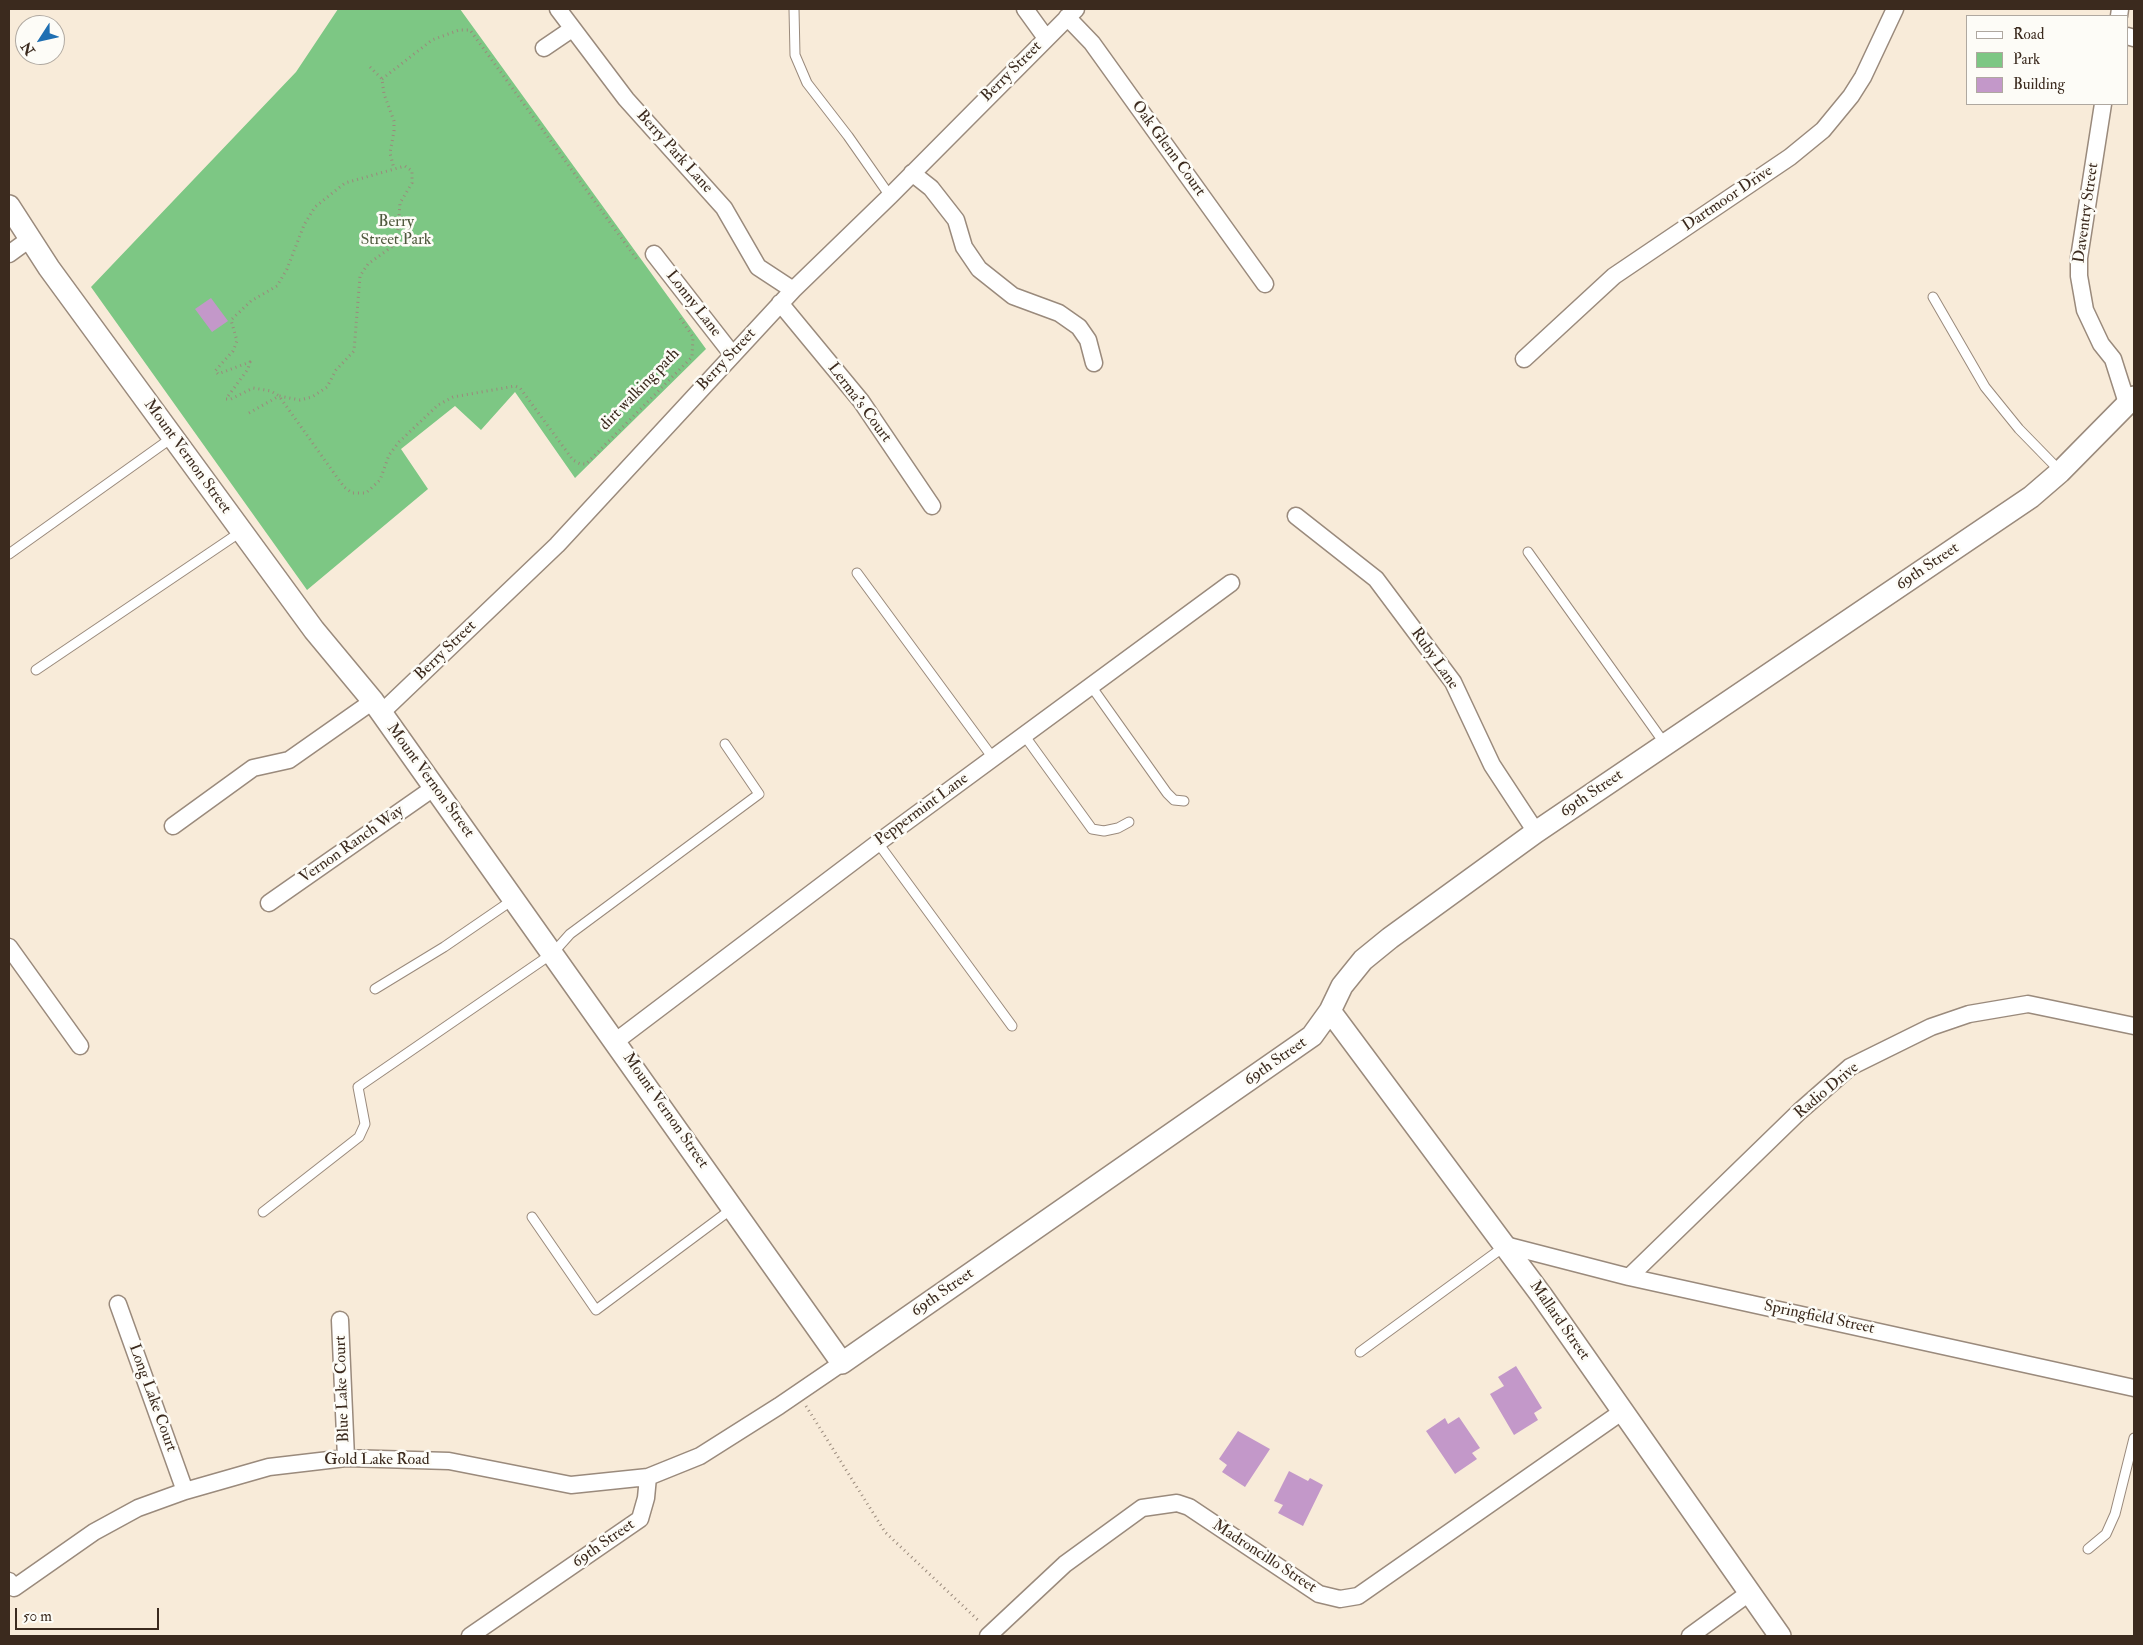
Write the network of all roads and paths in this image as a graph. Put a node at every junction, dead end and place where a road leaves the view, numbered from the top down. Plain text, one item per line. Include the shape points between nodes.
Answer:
1 (558, 9) edge
2 (794, 9) edge
3 (1025, 9) edge
4 (1895, 9) edge
5 (1068, 12) edge
6 (572, 29) junction
7 (1046, 38) junction
8 (544, 48) dead end
9 (370, 67) dead end
10 (382, 79) junction
11 (2103, 105) edge
12 (394, 169) junction
13 (912, 172) junction
14 (890, 196) junction
15 (9, 206) edge
16 (31, 238) junction
17 (9, 254) edge
18 (654, 254) dead end
19 (640, 264) dead end
20 (1266, 284) dead end
21 (793, 290) junction
22 (1933, 297) dead end
23 (780, 303) junction
24 (675, 313) dead end
25 (732, 354) junction
26 (1524, 359) dead end
27 (1094, 363) dead end
28 (279, 396) junction
29 (2132, 406) edge
30 (249, 413) dead end
31 (173, 438) junction
32 (2060, 472) junction
33 (932, 506) dead end
34 (1296, 516) dead end
35 (242, 531) junction
36 (1528, 552) dead end
37 (9, 554) edge
38 (857, 573) dead end
39 (1231, 583) dead end
40 (36, 670) dead end
41 (1091, 686) junction
42 (377, 707) junction
43 (1024, 735) junction
44 (725, 744) dead end
45 (1665, 744) junction
46 (993, 758) junction
47 (435, 787) junction
48 (1184, 801) dead end
49 (1128, 822) dead end
50 (173, 826) dead end
51 (1536, 832) junction
52 (878, 843) junction
53 (514, 898) junction
54 (269, 903) dead end
55 (9, 947) edge
56 (553, 953) junction
57 (375, 989) dead end
58 (1330, 1011) junction
59 (1012, 1026) dead end
60 (2134, 1026) edge
61 (616, 1041) junction
62 (80, 1046) dead end
63 (733, 1208) junction
64 (263, 1212) dead end
65 (532, 1216) dead end
66 (1505, 1245) junction
67 (1629, 1277) junction
68 (118, 1304) dead end
69 (340, 1320) dead end
70 (1360, 1352) dead end
71 (842, 1362) junction
72 (2134, 1388) edge
73 (798, 1393) junction
74 (1623, 1411) junction
75 (2134, 1438) edge
76 (346, 1458) junction
77 (648, 1477) junction
78 (185, 1491) junction
79 (2088, 1548) dead end
80 (11, 1585) edge
81 (1749, 1593) junction
82 (992, 1635) edge
83 (470, 1636) edge
84 (1690, 1636) edge
85 (1780, 1636) edge

1 - 6 street, Berry Park Lane
2 - 14 lane via 795,55 807,84
3 - 7 street
4 - 26 street, Dartmoor Drive via 1863,77 1823,130 1790,157 1614,276
5 - 7 street, Berry Street
5 - 20 street, Oak Glenn Court
6 - 8 street
6 - 21 street, Berry Park Lane via 626,99 724,208 758,266
7 - 13 street, Berry Street
9 - 10 path
10 - 12 path via 394,121 390,153
10 - 19 path via 432,40 459,30 470,30
11 - 29 street, Daventry Street via 2080,250 2079,276 2092,328 2112,359
12 - 28 path via 405,166 412,171 412,183 400,204 396,244 368,264 360,276 354,351 336,370 327,387 312,397 300,400
12 - 28 path via 345,183 315,207 304,224 277,286 251,301 231,320 237,341 233,351 215,371 218,374 250,362 226,399 253,388
13 - 14 street, Berry Street
13 - 27 street via 931,188 956,220 964,247 979,269 1013,296 1059,313 1079,327 1088,340
14 - 21 street, Berry Street
15 - 16 street, Mount Vernon Street
16 - 17 street
16 - 31 street, Mount Vernon Street via 49,268
18 - 25 street, Lonny Lane
21 - 23 street, Berry Street
22 - 32 lane via 1986,387 2018,429
23 - 25 street, Berry Street
23 - 33 street, Lerma's Court via 861,401
24 - 28 path, dirt walking path via 693,337 692,357 586,464 573,460 520,388 515,386 453,397 438,405 399,442 389,455 380,480 366,494 352,494
25 - 42 street, Berry Street via 557,545
28 - 30 path
29 - 32 street, 69th Street
31 - 35 street, Mount Vernon Street
31 - 37 lane
32 - 45 street, 69th Street via 2031,497
34 - 51 street, Ruby Lane via 1376,579 1453,682 1492,765
35 - 40 lane
35 - 42 street, Mount Vernon Street via 314,630
36 - 45 lane
38 - 46 lane
39 - 41 street, Peppermint Lane
41 - 43 street, Peppermint Lane
41 - 48 lane via 1167,793 1174,800
42 - 47 street, Mount Vernon Street
42 - 50 street, Berry Street via 289,760 253,768
43 - 46 street, Peppermint Lane
43 - 49 lane via 1092,829 1104,831
44 - 56 lane via 759,794 570,934
45 - 51 street, 69th Street
46 - 52 street, Peppermint Lane
47 - 53 street, Mount Vernon Street
47 - 54 street, Vernon Ranch Way
51 - 58 street, 69th Street via 1363,960 1342,986
52 - 59 lane
52 - 61 street, Peppermint Lane
53 - 56 street, Mount Vernon Street
53 - 57 lane via 444,947
55 - 62 street
56 - 61 street, Mount Vernon Street
56 - 64 lane via 358,1087 366,1124 359,1137
58 - 66 street, Mallard Street
58 - 71 street, 69th Street via 1312,1036
60 - 67 street, Radio Drive via 2028,1004 1969,1014 1931,1026 1850,1067 1800,1111
61 - 63 street, Mount Vernon Street
63 - 65 lane via 596,1310
63 - 71 street, Mount Vernon Street
66 - 67 street, Springfield Street
66 - 70 lane
66 - 74 street, Mallard Street
67 - 72 street, Springfield Street
68 - 78 street, Long Lake Court
69 - 76 street, Blue Lake Court
71 - 73 street, 69th Street
73 - 77 street, 69th Street via 700,1456
73 - 82 path via 885,1532
74 - 81 street, Mallard Street
74 - 82 street, Madroncillo Street via 1358,1596 1340,1599 1319,1594 1189,1507 1177,1503 1142,1508 1065,1564
75 - 79 lane via 2115,1514 2106,1534
76 - 77 street, Gold Lake Road via 449,1461 572,1486
76 - 78 street, Gold Lake Road via 269,1467
77 - 83 street, 69th Street via 640,1519
78 - 80 street, Gold Lake Road via 138,1508
81 - 84 street
81 - 85 street, Mallard Street

